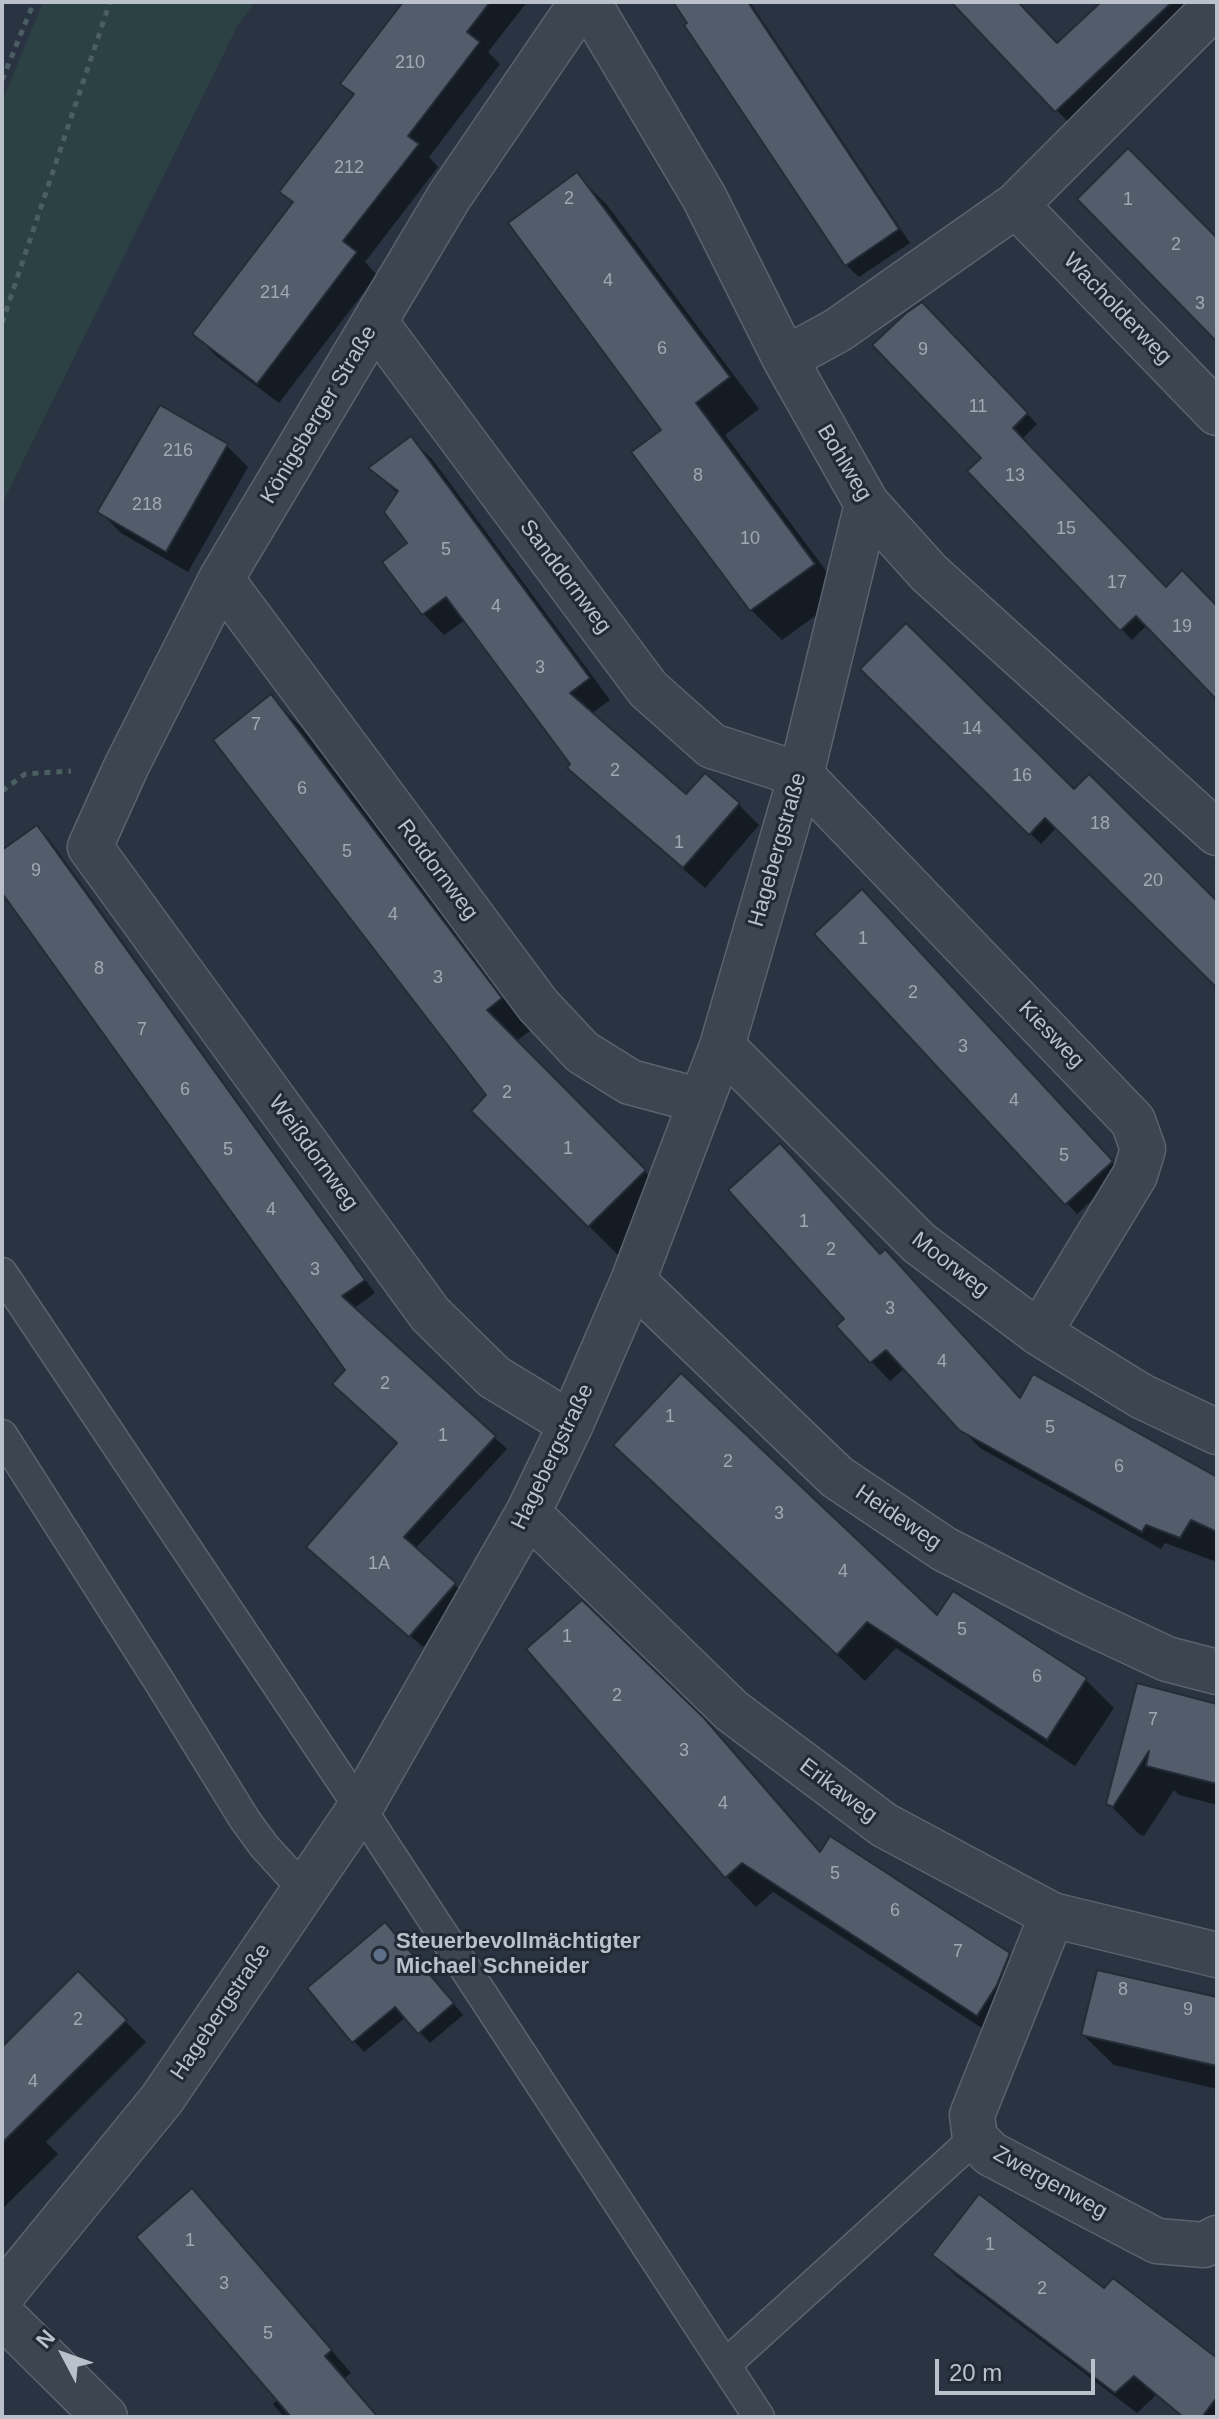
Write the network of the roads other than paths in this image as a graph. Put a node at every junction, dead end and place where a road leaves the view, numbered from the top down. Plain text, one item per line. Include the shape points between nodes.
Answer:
1 (582, 2) edge
2 (588, 2) edge
3 (1217, 4) edge
4 (1016, 205) junction
5 (375, 322) junction
6 (785, 359) junction
7 (1217, 413) edge
8 (867, 504) junction
9 (221, 579) junction
10 (801, 775) junction
11 (1217, 833) edge
12 (90, 847) joint
13 (722, 1046) junction
14 (701, 1101) junction
15 (2, 1273) edge
16 (633, 1281) junction
17 (1039, 1333) junction
18 (571, 1424) junction
19 (1217, 1432) edge
20 (2, 1435) edge
21 (528, 1513) junction
22 (1217, 1672) edge
23 (360, 1808) junction
24 (304, 1890) junction
25 (1052, 1915) junction
26 (1217, 1955) edge
27 (975, 2138) junction
28 (1217, 2238) edge
29 (2, 2295) edge
30 (2, 2315) edge
31 (725, 2365) junction
32 (105, 2417) edge
33 (759, 2417) edge

1 - 5 street, Königsberger Straße via 449,197
2 - 6 street, Bohlweg via 704,197
3 - 4 street
4 - 6 street via 838,330
4 - 7 street, Wacholderweg
5 - 9 street, Königsberger Straße
5 - 10 street, Sanddornweg via 648,689 712,746
6 - 8 street, Bohlweg
8 - 10 street, Hagebergstraße
8 - 11 street, Bohlweg via 929,573
9 - 12 street, Königsberger Straße
9 - 14 street, Rotdornweg via 538,1005 582,1052 630,1082
10 - 13 street, Hagebergstraße
10 - 17 street, Kiesweg via 1133,1121 1143,1149 1135,1175
12 - 18 street, Weißdornweg via 430,1314 494,1377
13 - 14 street, Hagebergstraße
13 - 17 street, Moorweg via 919,1243
14 - 16 street, Hagebergstraße
15 - 23 lane
16 - 18 street, Hagebergstraße
16 - 22 street, Heideweg via 837,1477 932,1541 1167,1659
17 - 19 street, Moorweg via 1141,1396
18 - 21 street, Hagebergstraße
20 - 24 lane via 245,1820
21 - 23 street, Hagebergstraße
21 - 25 street, Erikaweg via 732,1711 884,1825
23 - 24 street, Hagebergstraße
23 - 31 lane
24 - 29 street, Hagebergstraße via 162,2099
25 - 26 street, Erikaweg
25 - 27 street, Zwergenweg via 972,2115
27 - 28 street, Zwergenweg via 991,2154 1157,2241 1204,2245
27 - 31 lane
30 - 32 street
31 - 33 lane

